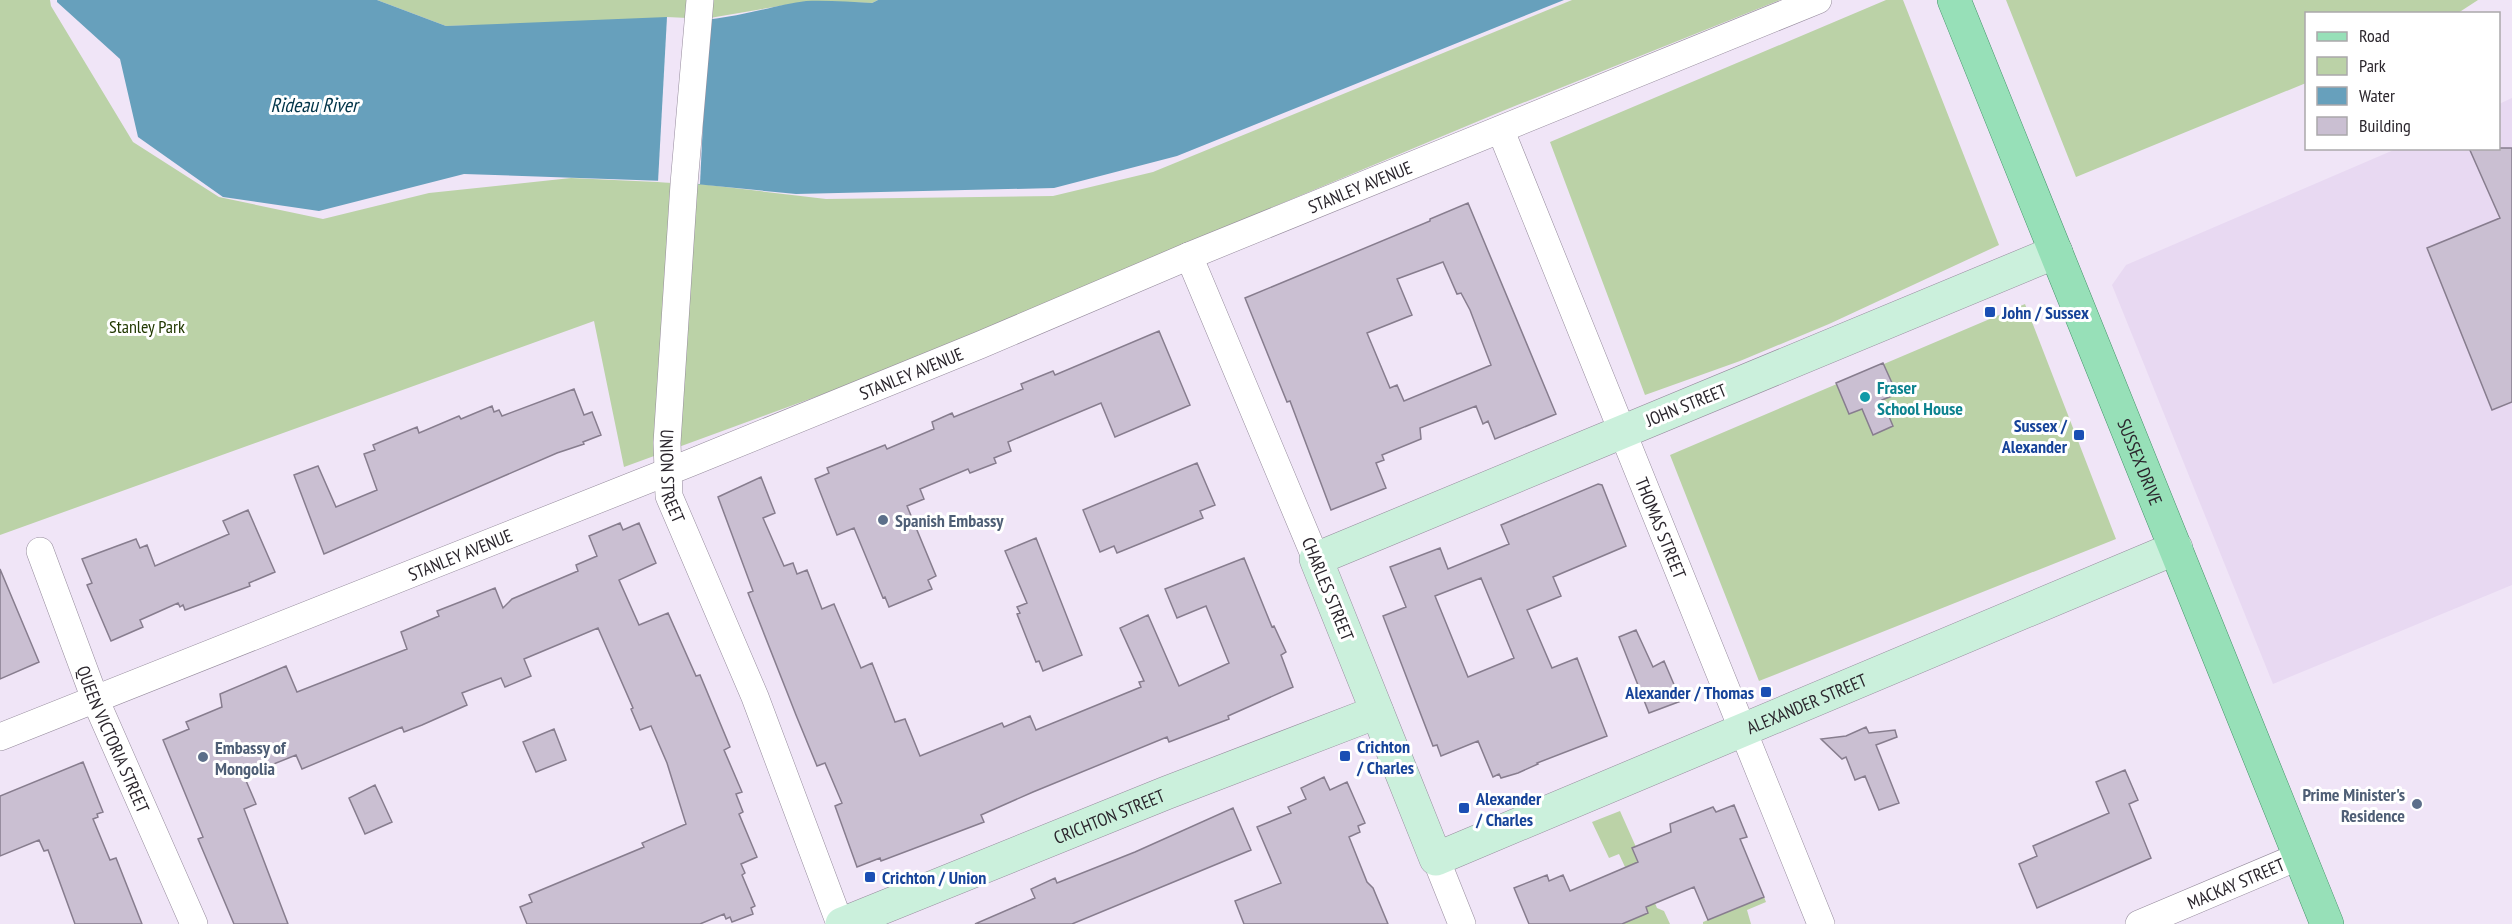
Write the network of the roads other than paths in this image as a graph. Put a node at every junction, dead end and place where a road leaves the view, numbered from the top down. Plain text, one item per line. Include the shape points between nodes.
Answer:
1 (1818, 0) edge
2 (1954, 0) edge
3 (699, 10) edge
4 (1501, 130) junction
5 (2056, 252) junction
6 (1189, 256) junction
7 (1623, 431) junction
8 (667, 471) junction
9 (2175, 548) junction
10 (40, 552) dead end
11 (1316, 559) junction
12 (95, 699) junction
13 (1377, 712) junction
14 (1743, 730) junction
15 (0, 737) edge
16 (2300, 856) junction
17 (1436, 859) junction
18 (194, 924) edge
19 (841, 924) edge
20 (1462, 924) edge
21 (1821, 924) edge
22 (2139, 924) edge
23 (2327, 924) edge

1 - 4 street, STANLEY AVENUE
2 - 5 main road, SUSSEX DRIVE
3 - 8 street, UNION STREET
4 - 6 street, STANLEY AVENUE
4 - 7 street, THOMAS STREET
5 - 7 street, JOHN STREET
5 - 9 main road, SUSSEX DRIVE
6 - 8 street, STANLEY AVENUE
6 - 11 street, CHARLES STREET
7 - 11 street, JOHN STREET
7 - 14 street, THOMAS STREET
8 - 12 street, STANLEY AVENUE
8 - 19 street, UNION STREET via 669,496 754,697
9 - 14 street, ALEXANDER STREET
9 - 16 main road, SUSSEX DRIVE
10 - 12 street, QUEEN VICTORIA STREET
11 - 13 street, CHARLES STREET
12 - 15 street, STANLEY AVENUE
12 - 18 street, QUEEN VICTORIA STREET
13 - 17 street, CHARLES STREET
13 - 19 street, CRICHTON STREET
14 - 17 street, ALEXANDER STREET
14 - 21 street, THOMAS STREET
16 - 22 street, MACKAY STREET
16 - 23 main road, SUSSEX DRIVE
17 - 20 street, CHARLES STREET

